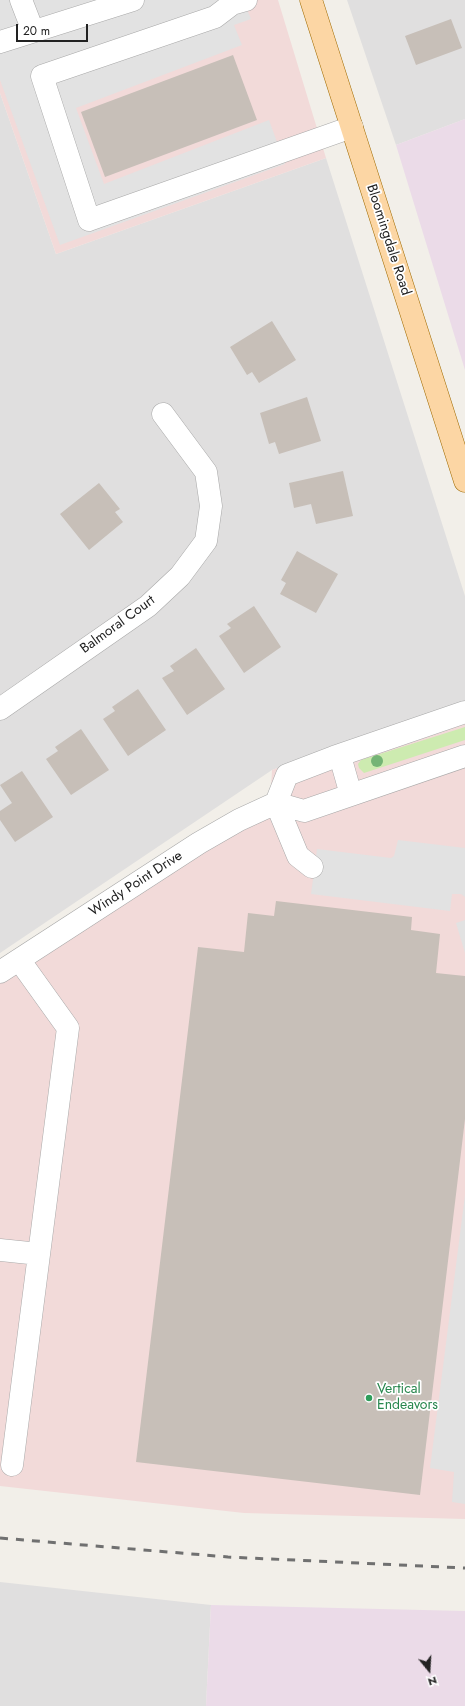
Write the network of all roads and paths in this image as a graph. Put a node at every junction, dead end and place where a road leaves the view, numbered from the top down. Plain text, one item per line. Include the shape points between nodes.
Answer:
1 (21, 0) edge
2 (133, 0) edge
3 (311, 0) edge
4 (235, 1) edge
5 (33, 31) junction
6 (0, 42) edge
7 (352, 127) junction
8 (163, 414) dead end
9 (465, 481) edge
10 (0, 709) edge
11 (465, 712) edge
12 (340, 756) junction
13 (465, 756) edge
14 (352, 795) junction
15 (276, 803) junction
16 (312, 866) dead end
17 (20, 961) junction
18 (0, 972) edge
19 (0, 1250) edge
20 (39, 1254) junction
21 (12, 1464) dead end

1 - 5 street
2 - 5 street
3 - 7 main road, Bloomingdale Road
4 - 7 street via 215,17 42,76 89,220
5 - 6 street
7 - 9 main road, Bloomingdale Road
8 - 10 street, Balmoral Court via 206,472 211,506 206,541 180,576 148,606
11 - 12 street
12 - 14 street
12 - 15 street via 286,776
13 - 14 street
14 - 15 street via 304,811
15 - 16 street via 298,856
15 - 17 street, Windy Point Drive via 199,843
17 - 18 street, Windy Point Drive
17 - 20 street via 68,1028
19 - 20 street
20 - 21 street

